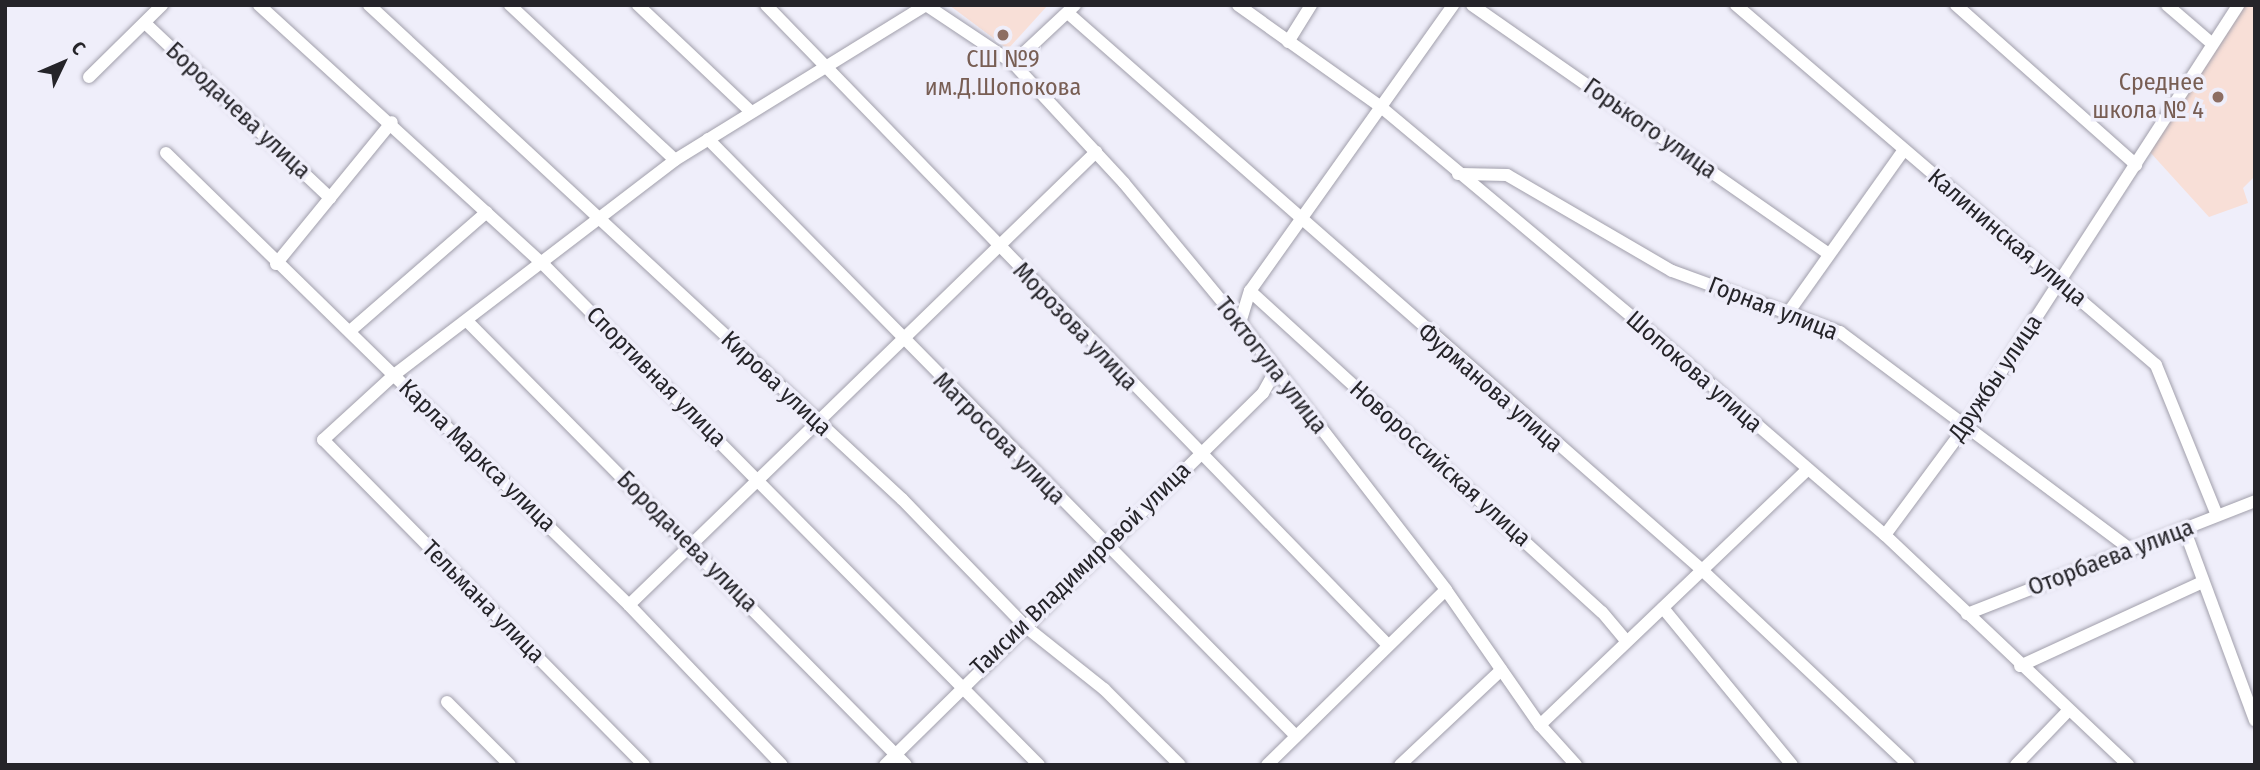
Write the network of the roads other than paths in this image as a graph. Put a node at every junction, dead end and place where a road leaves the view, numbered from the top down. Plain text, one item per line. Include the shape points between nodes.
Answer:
1 (162, 5) edge
2 (259, 5) edge
3 (369, 5) edge
4 (510, 5) edge
5 (638, 5) edge
6 (766, 5) edge
7 (926, 5) edge
8 (1238, 5) edge
9 (1311, 5) edge
10 (1453, 5) edge
11 (1472, 5) edge
12 (1736, 5) edge
13 (1956, 5) edge
14 (2166, 5) edge
15 (2238, 5) edge
16 (1072, 10) edge
17 (145, 23) junction
18 (2209, 41) junction
19 (1288, 42) junction
20 (1013, 63) junction
21 (827, 65) junction
22 (89, 77) dead end
23 (1381, 107) junction
24 (751, 112) junction
25 (392, 122) junction
26 (708, 139) junction
27 (1904, 150) junction
28 (1096, 152) junction
29 (166, 153) dead end
30 (675, 160) junction
31 (2136, 165) junction
32 (1458, 174) junction
33 (330, 198) junction
34 (487, 212) junction
35 (600, 220) junction
36 (1299, 221) junction
37 (998, 249) junction
38 (1828, 253) junction
39 (276, 264) junction
40 (543, 264) junction
41 (2060, 281) junction
42 (1250, 291) junction
43 (1788, 313) junction
44 (467, 321) junction
45 (1240, 323) junction
46 (350, 331) junction
47 (904, 344) junction
48 (1275, 371) junction
49 (394, 375) junction
50 (1968, 423) junction
51 (819, 426) junction
52 (1199, 454) junction
53 (1807, 470) junction
54 (761, 483) junction
55 (2255, 501) edge
56 (2217, 515) junction
57 (2185, 531) junction
58 (1885, 535) junction
59 (693, 546) junction
60 (1108, 548) junction
61 (2129, 548) junction
62 (1702, 570) junction
63 (2203, 582) junction
64 (1446, 590) junction
65 (629, 606) junction
66 (1663, 608) junction
67 (1967, 614) junction
68 (1026, 627) junction
69 (1626, 641) junction
70 (1388, 645) junction
71 (2020, 666) junction
72 (1501, 670) junction
73 (961, 685) junction
74 (447, 702) dead end
75 (2067, 712) junction
76 (2255, 720) edge
77 (1540, 725) junction
78 (1295, 735) junction
79 (895, 754) junction
80 (510, 765) edge
81 (644, 765) edge
82 (782, 765) edge
83 (885, 765) edge
84 (906, 765) edge
85 (1039, 765) edge
86 (1180, 765) edge
87 (1267, 765) edge
88 (1400, 765) edge
89 (1576, 765) edge
90 (1792, 765) edge
91 (1909, 765) edge
92 (2016, 765) edge
93 (2127, 765) edge

1 - 17 street
2 - 25 street, Спортивная улица
3 - 35 street, Кирова улица
4 - 30 street
5 - 24 street
6 - 21 street, Морозова улица
7 - 20 street, Токтогула улица
7 - 21 street
8 - 19 street, Шопокова улица
9 - 19 street
10 - 23 street
11 - 38 street, Горького улица
12 - 27 street, Калининская улица
13 - 31 street
14 - 18 street
15 - 18 street, Дружбы улица
16 - 20 street
16 - 36 street, Фурманова улица
17 - 22 street
17 - 33 street, Бородачева улица
18 - 31 street, Дружбы улица
19 - 23 street, Шопокова улица
20 - 28 street, Токтогула улица
21 - 24 street
21 - 37 street, Морозова улица
23 - 32 street, Шопокова улица
23 - 36 street
24 - 26 street
25 - 33 street
25 - 34 street, Спортивная улица
26 - 30 street
26 - 47 street, Матросова улица
27 - 38 street
27 - 41 street, Калининская улица
28 - 37 street
28 - 45 street, Токтогула улица
29 - 39 street, Карла Маркса улица
30 - 35 street
31 - 41 street, Дружбы улица
32 - 43 street, Горная улица via 1507,175 1672,271
32 - 53 street, Шопокова улица
33 - 39 street
34 - 40 street, Спортивная улица
34 - 46 street
35 - 40 street
35 - 51 street, Кирова улица
36 - 42 street
36 - 62 street, Фурманова улица
37 - 47 street
37 - 52 street, Морозова улица
38 - 43 street
39 - 46 street, Карла Маркса улица
40 - 44 street
40 - 54 street, Спортивная улица
41 - 50 street, Дружбы улица
41 - 56 street, Калининская улица via 2156,365
42 - 45 street
42 - 69 street, Новороссийская улица via 1602,612
43 - 50 street, Горная улица via 1840,332
44 - 49 street
44 - 59 street, Бородачева улица
45 - 48 street, Токтогула улица
46 - 49 street, Карла Маркса улица
47 - 51 street
47 - 60 street, Матросова улица
48 - 52 street, Таисии Владимировой улица via 1263,393
48 - 64 street, Токтогула улица
49 - 65 street, Карла Маркса улица
49 - 81 street, Тельмана улица via 323,440
50 - 58 street, Дружбы улица
50 - 61 street, Горная улица
51 - 54 street
51 - 68 street, Кирова улица
52 - 60 street, Таисии Владимировой улица
52 - 70 street, Морозова улица
53 - 58 street, Шопокова улица
53 - 62 street
54 - 59 street
54 - 73 street, Спортивная улица
55 - 56 street, Оторбаева улица
56 - 57 street, Оторбаева улица
57 - 61 street, Оторбаева улица
57 - 63 street
58 - 67 street, Шопокова улица
59 - 65 street
59 - 79 street, Бородачева улица
60 - 68 street, Таисии Владимировой улица
60 - 78 street, Матросова улица
61 - 67 street, Оторбаева улица
62 - 66 street
62 - 91 street, Фурманова улица
63 - 71 street
63 - 76 street
64 - 70 street
64 - 72 street, Токтогула улица
65 - 82 street, Карла Маркса улица
66 - 69 street
66 - 90 street
67 - 71 street, Шопокова улица
68 - 73 street, Таисии Владимировой улица
68 - 86 street, Кирова улица via 1104,689
69 - 77 street
70 - 78 street
71 - 75 street, Шопокова улица
72 - 77 street, Токтогула улица
72 - 88 street
73 - 79 street, Таисии Владимировой улица
73 - 85 street, Спортивная улица
74 - 80 street
75 - 92 street
75 - 93 street, Шопокова улица
77 - 89 street, Токтогула улица
78 - 87 street
79 - 83 street, Таисии Владимировой улица
79 - 84 street, Бородачева улица

